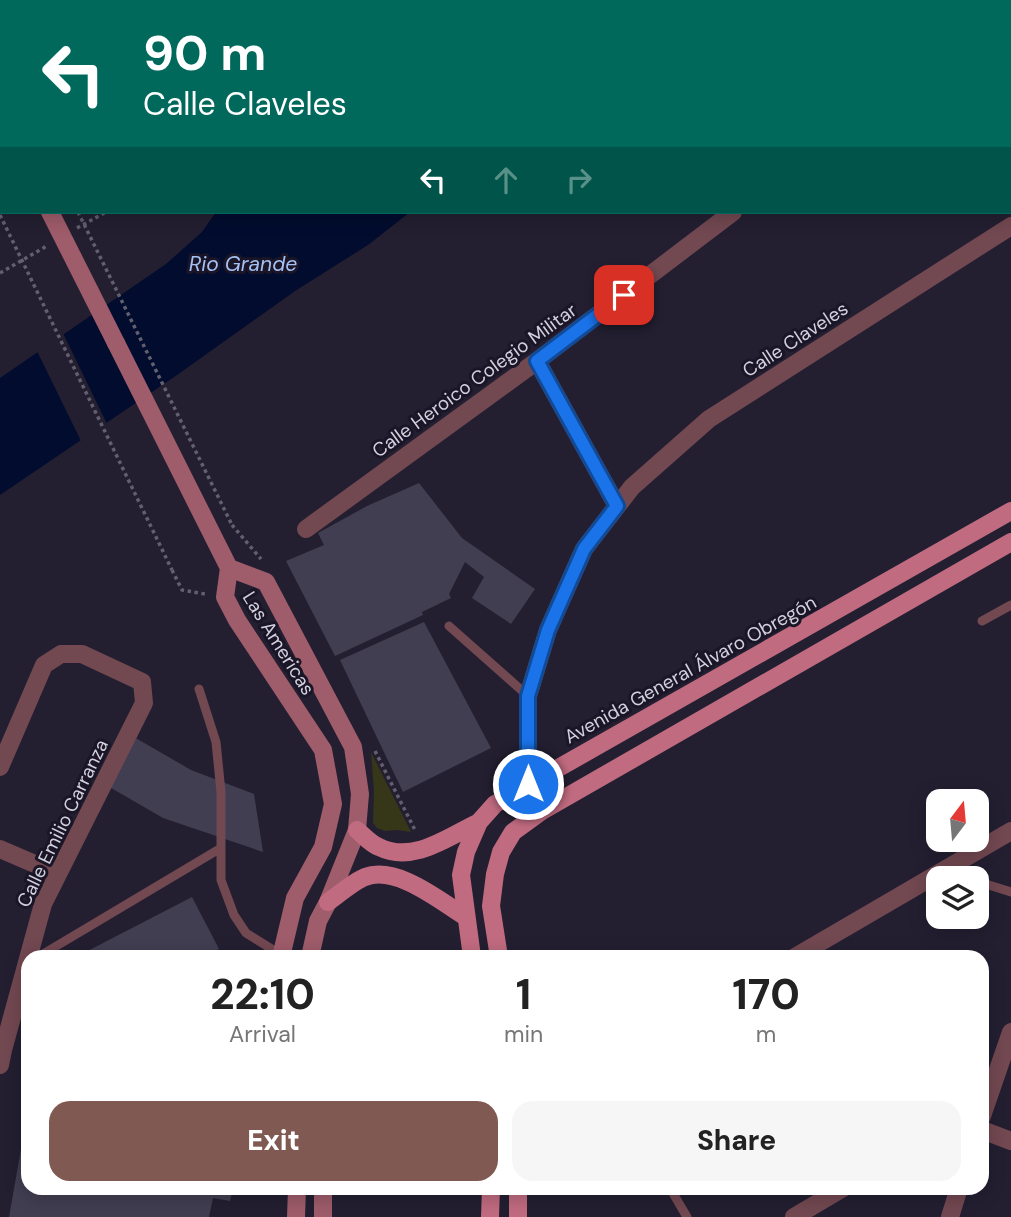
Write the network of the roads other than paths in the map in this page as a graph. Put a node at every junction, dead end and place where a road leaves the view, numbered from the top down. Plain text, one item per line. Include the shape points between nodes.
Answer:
1 (51, 214) edge
2 (730, 214) edge
3 (1011, 226) edge
4 (537, 361) junction
5 (617, 506) junction
6 (1011, 511) edge
7 (306, 529) dead end
8 (1011, 542) edge
9 (229, 568) junction
10 (888, 582) junction
11 (900, 605) junction
12 (1011, 605) edge
13 (982, 621) dead end
14 (449, 626) dead end
15 (199, 689) dead end
16 (528, 696) junction
17 (0, 767) edge
18 (528, 784) junction
19 (495, 804) junction
20 (479, 822) junction
21 (357, 830) junction
22 (1011, 831) edge
23 (513, 832) junction
24 (221, 848) junction
25 (0, 849) edge
26 (951, 866) edge
27 (58, 874) junction
28 (926, 880) edge
29 (989, 885) edge
30 (1011, 892) edge
31 (328, 902) junction
32 (466, 918) junction
33 (33, 950) edge
34 (51, 950) edge
35 (272, 950) edge
36 (284, 950) edge
37 (312, 950) edge
38 (471, 950) edge
39 (498, 950) edge
40 (807, 950) edge
41 (21, 993) edge
42 (1011, 1032) edge
43 (1, 1055) edge
44 (989, 1096) edge
45 (989, 1133) edge
46 (1011, 1141) edge
47 (297, 1195) edge
48 (323, 1195) edge
49 (491, 1195) edge
50 (519, 1195) edge
51 (674, 1195) edge
52 (831, 1195) edge
53 (957, 1195) edge
54 (296, 1217) edge
55 (323, 1217) edge
56 (490, 1217) edge
57 (518, 1217) edge
58 (687, 1217) edge
59 (794, 1217) edge
60 (950, 1217) edge

1 - 9 main road, bridge
2 - 4 street, Calle Heroico Colegio Militar
3 - 5 street, Calle Claveles via 709,419 632,486
4 - 5 street
4 - 7 street, Calle Heroico Colegio Militar
5 - 16 street, Calle Claveles via 584,549 548,630
6 - 10 main road, Avenida General Álvaro Obregón
8 - 11 main road
9 - 21 main road, Las Americas via 266,582 353,747 360,794
9 - 36 main road, Las Americas via 225,597 323,750 333,804 323,847 295,898
10 - 11 main road
10 - 18 main road, Avenida General Álvaro Obregón
11 - 23 main road
12 - 13 lane
14 - 16 lane
15 - 24 lane via 216,741
16 - 18 street, Calle Claveles
17 - 27 street, Calle Emilio Carranza via 44,665 61,654 82,654 142,682 144,703
18 - 19 main road, Avenida General Álvaro Obregón
19 - 20 main road, Avenida General Álvaro Obregón
19 - 23 main road
20 - 21 main road via 425,849 396,854 376,847
20 - 32 main road, Avenida General Álvaro Obregón via 461,875
21 - 31 main road, Las Americas
22 - 26 street
23 - 39 main road via 501,852 492,889
24 - 34 lane
24 - 35 lane via 221,880 234,915 246,933
25 - 27 street
27 - 33 street, Calle Emilio Carranza via 43,904
28 - 40 street
29 - 30 lane
31 - 32 main road via 366,877 384,875 406,879
31 - 37 main road, Las Americas
32 - 38 main road, Avenida General Álvaro Obregón
41 - 43 street, Calle Emilio Carranza
42 - 44 street
45 - 46 street
47 - 54 main road
48 - 55 main road
49 - 56 main road
50 - 57 main road
51 - 58 lane
52 - 59 street
53 - 60 street

